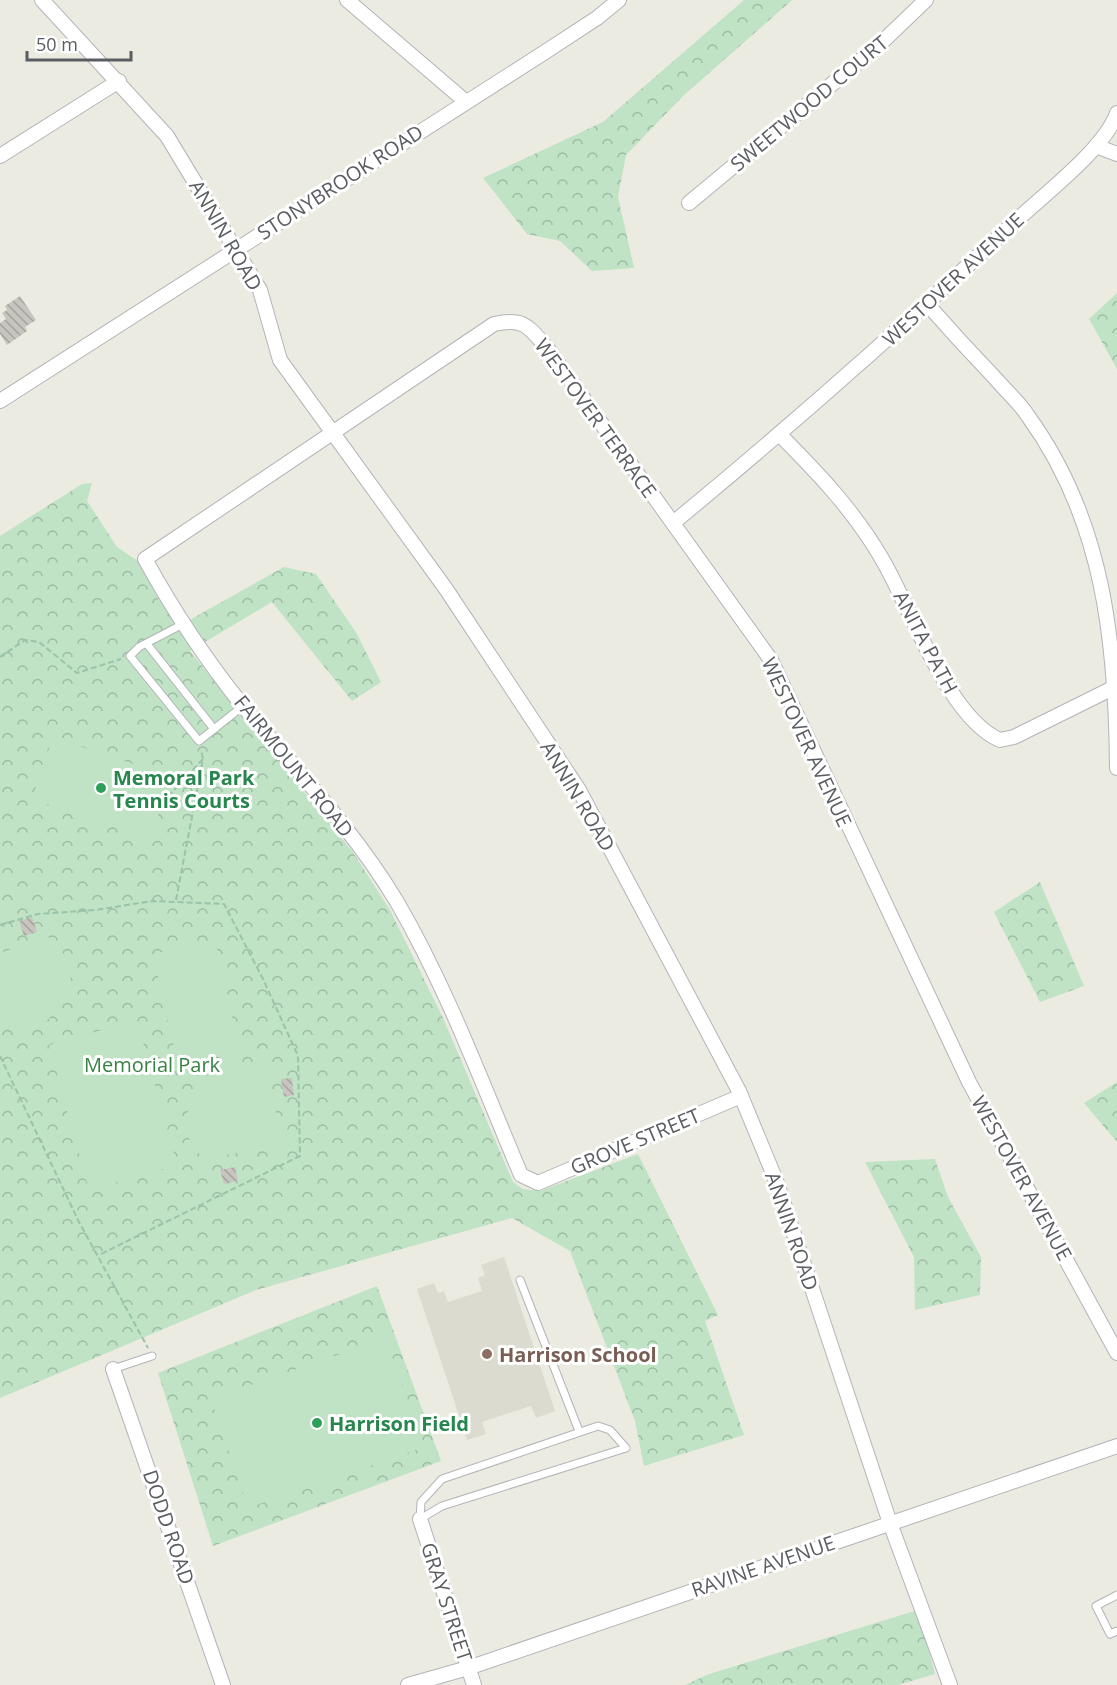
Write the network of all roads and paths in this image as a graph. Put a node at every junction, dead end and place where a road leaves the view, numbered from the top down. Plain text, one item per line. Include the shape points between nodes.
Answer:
1 (42, 0) edge
2 (347, 0) edge
3 (619, 0) edge
4 (926, 0) edge
5 (119, 81) junction
6 (465, 101) junction
7 (1117, 113) edge
8 (1096, 146) junction
9 (1117, 154) edge
10 (0, 156) edge
11 (689, 203) dead end
12 (236, 249) junction
13 (927, 304) junction
14 (0, 401) edge
15 (331, 432) junction
16 (780, 435) junction
17 (673, 523) junction
18 (185, 623) junction
19 (147, 644) junction
20 (130, 656) junction
21 (0, 657) edge
22 (1117, 686) edge
23 (243, 705) junction
24 (214, 729) junction
25 (199, 741) junction
26 (203, 759) junction
27 (1117, 768) edge
28 (162, 804) dead end
29 (176, 900) junction
30 (0, 925) edge
31 (0, 1056) edge
32 (741, 1096) junction
33 (528, 1180) joint
34 (99, 1255) junction
35 (520, 1280) dead end
36 (1117, 1353) edge
37 (152, 1356) joint
38 (114, 1369) joint
39 (579, 1431) junction
40 (1117, 1446) edge
41 (420, 1519) junction
42 (890, 1523) junction
43 (1117, 1595) edge
44 (1117, 1631) edge
45 (468, 1668) junction
46 (224, 1685) edge
47 (408, 1685) edge
48 (474, 1685) edge
49 (950, 1685) edge

1 - 5 street, ANNIN ROAD
2 - 6 street
3 - 6 street, STONYBROOK ROAD
4 - 11 street, SWEETWOOD COURT via 879,45
5 - 10 street
5 - 12 street, ANNIN ROAD via 167,136
6 - 12 street, STONYBROOK ROAD
7 - 8 street, WESTOVER AVENUE
8 - 9 street
8 - 13 street, WESTOVER AVENUE
12 - 14 street, STONYBROOK ROAD
12 - 15 street, ANNIN ROAD via 260,291 280,360
13 - 16 street, WESTOVER AVENUE
13 - 22 street via 1027,414 1055,458 1082,514 1099,575
15 - 17 street, WESTOVER TERRACE via 494,324 526,324
15 - 18 street, FAIRMOUNT ROAD via 146,559
15 - 32 street, ANNIN ROAD via 446,589 579,790
16 - 17 street, WESTOVER AVENUE
16 - 22 street, ANITA PATH via 834,491 882,558 940,672 979,729 1000,740 1014,737
17 - 36 street, WESTOVER AVENUE via 771,660 969,1082
18 - 19 lane
18 - 23 street, FAIRMOUNT ROAD
19 - 20 lane
19 - 24 lane
20 - 21 path via 77,673 39,642 25,640
20 - 25 lane
22 - 27 street
23 - 24 lane
23 - 33 street, FAIRMOUNT ROAD via 289,756 397,902 453,1013 520,1174
24 - 25 lane
25 - 26 path
26 - 28 path
26 - 29 path
29 - 30 path via 38,914
29 - 34 path via 224,904 263,979 298,1056 300,1156
31 - 34 path via 79,1222
32 - 33 street, GROVE STREET via 538,1183
32 - 42 street, ANNIN ROAD via 777,1183
34 - 37 path
35 - 39 lane
37 - 38 lane
38 - 46 street, DODD ROAD
39 - 41 lane via 442,1479 421,1502
39 - 41 lane via 598,1426 610,1430 626,1448 442,1506
40 - 42 street, RAVINE AVENUE
41 - 45 street, GRAY STREET
42 - 45 street, RAVINE AVENUE
42 - 49 street, ANNIN ROAD
43 - 44 lane via 1096,1606 1110,1634
45 - 47 street, RAVINE AVENUE
45 - 48 street, GRAY STREET

